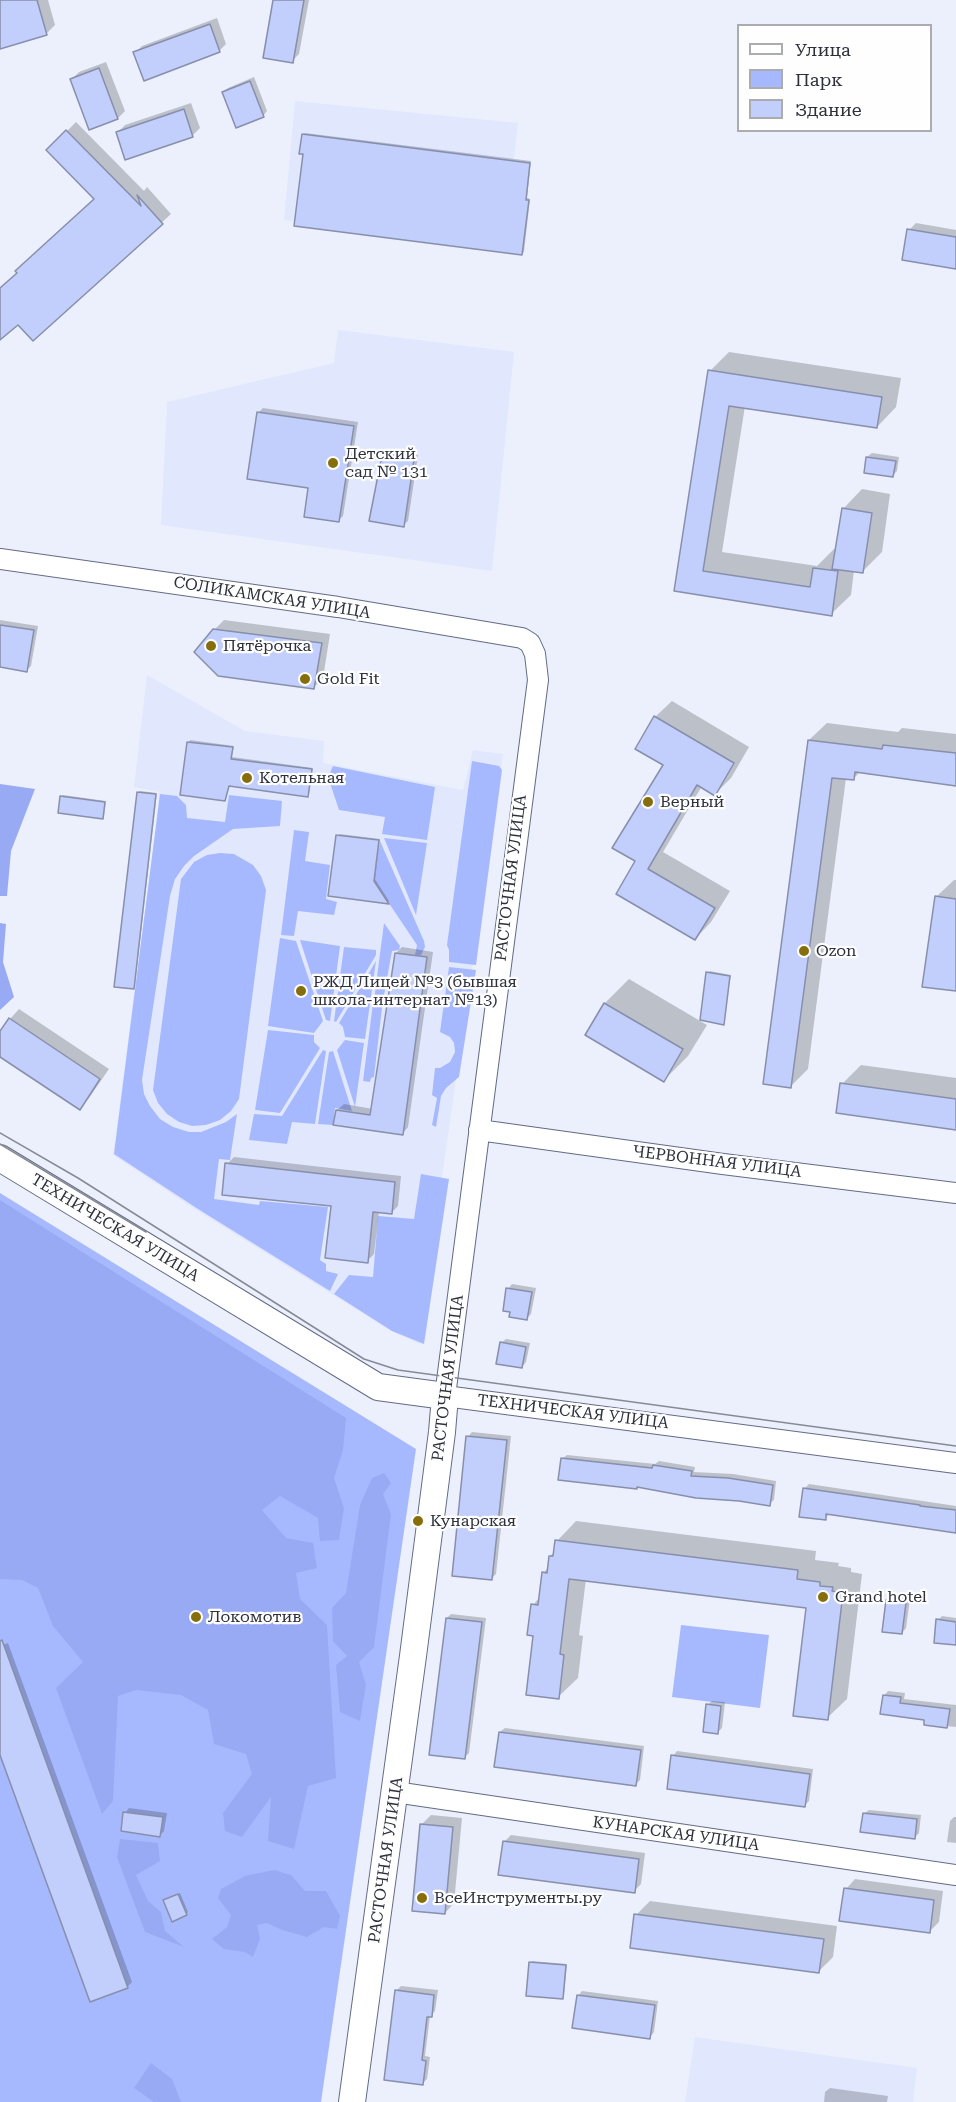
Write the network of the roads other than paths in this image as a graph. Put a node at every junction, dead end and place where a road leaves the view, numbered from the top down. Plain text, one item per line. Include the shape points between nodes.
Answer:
1 (0, 559) edge
2 (535, 654) joint
3 (478, 1130) junction
4 (0, 1158) edge
5 (956, 1193) edge
6 (445, 1396) junction
7 (956, 1463) edge
8 (395, 1792) junction
9 (956, 1875) edge
10 (352, 2102) edge

1 - 2 street, СОЛИКАМСКАЯ УЛИЦА via 338,607 522,638 530,643
2 - 3 street, РАСТОЧНАЯ УЛИЦА via 538,680
3 - 5 street, ЧЕРВОННАЯ УЛИЦА
3 - 6 street, РАСТОЧНАЯ УЛИЦА
4 - 6 main road, ТЕХНИЧЕСКАЯ УЛИЦА via 378,1387
6 - 7 street, ТЕХНИЧЕСКАЯ УЛИЦА
6 - 8 main road, РАСТОЧНАЯ УЛИЦА
8 - 9 street, КУНАРСКАЯ УЛИЦА
8 - 10 main road, РАСТОЧНАЯ УЛИЦА

